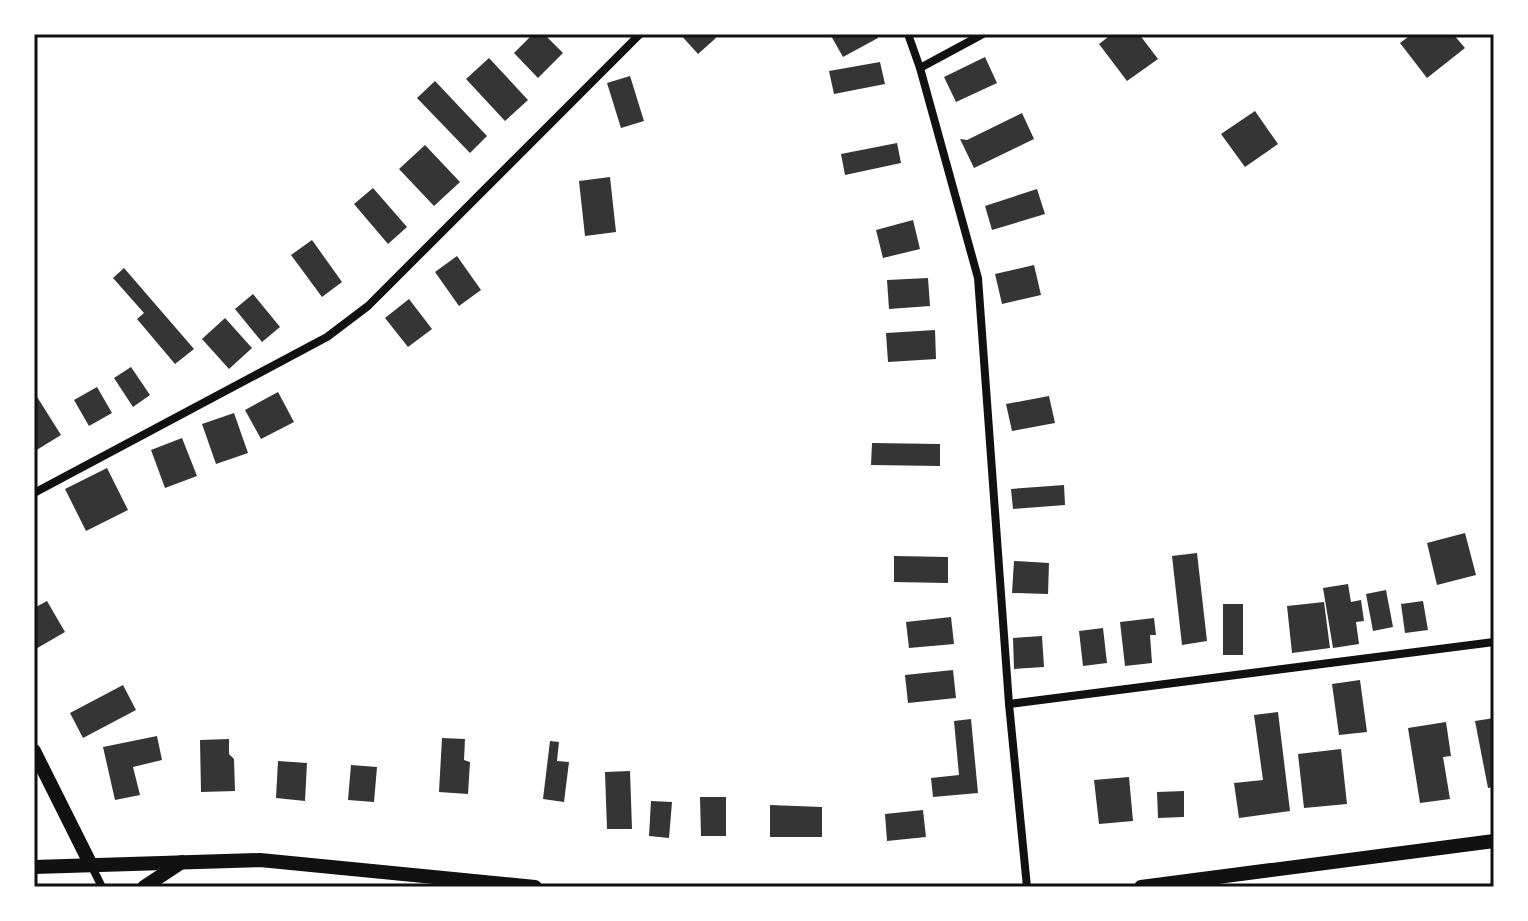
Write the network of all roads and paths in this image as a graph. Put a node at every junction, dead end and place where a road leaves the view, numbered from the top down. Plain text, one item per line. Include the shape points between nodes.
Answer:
1 (640, 34) edge
2 (908, 34) edge
3 (983, 34) edge
4 (920, 68) junction
5 (34, 493) edge
6 (1494, 642) edge
7 (1009, 704) junction
8 (34, 751) edge
9 (1494, 841) edge
10 (182, 861) junction
11 (91, 865) junction
12 (34, 867) edge
13 (102, 887) edge
14 (144, 887) edge
15 (535, 887) edge
16 (1027, 887) edge
17 (1141, 887) edge

1 - 5 street via 358,313 315,344
2 - 4 street
3 - 4 street
4 - 7 street via 978,278
6 - 7 street
7 - 16 street
8 - 11 street
9 - 17 street
10 - 11 street
10 - 14 street
10 - 15 street via 260,860
11 - 12 street
11 - 13 street

